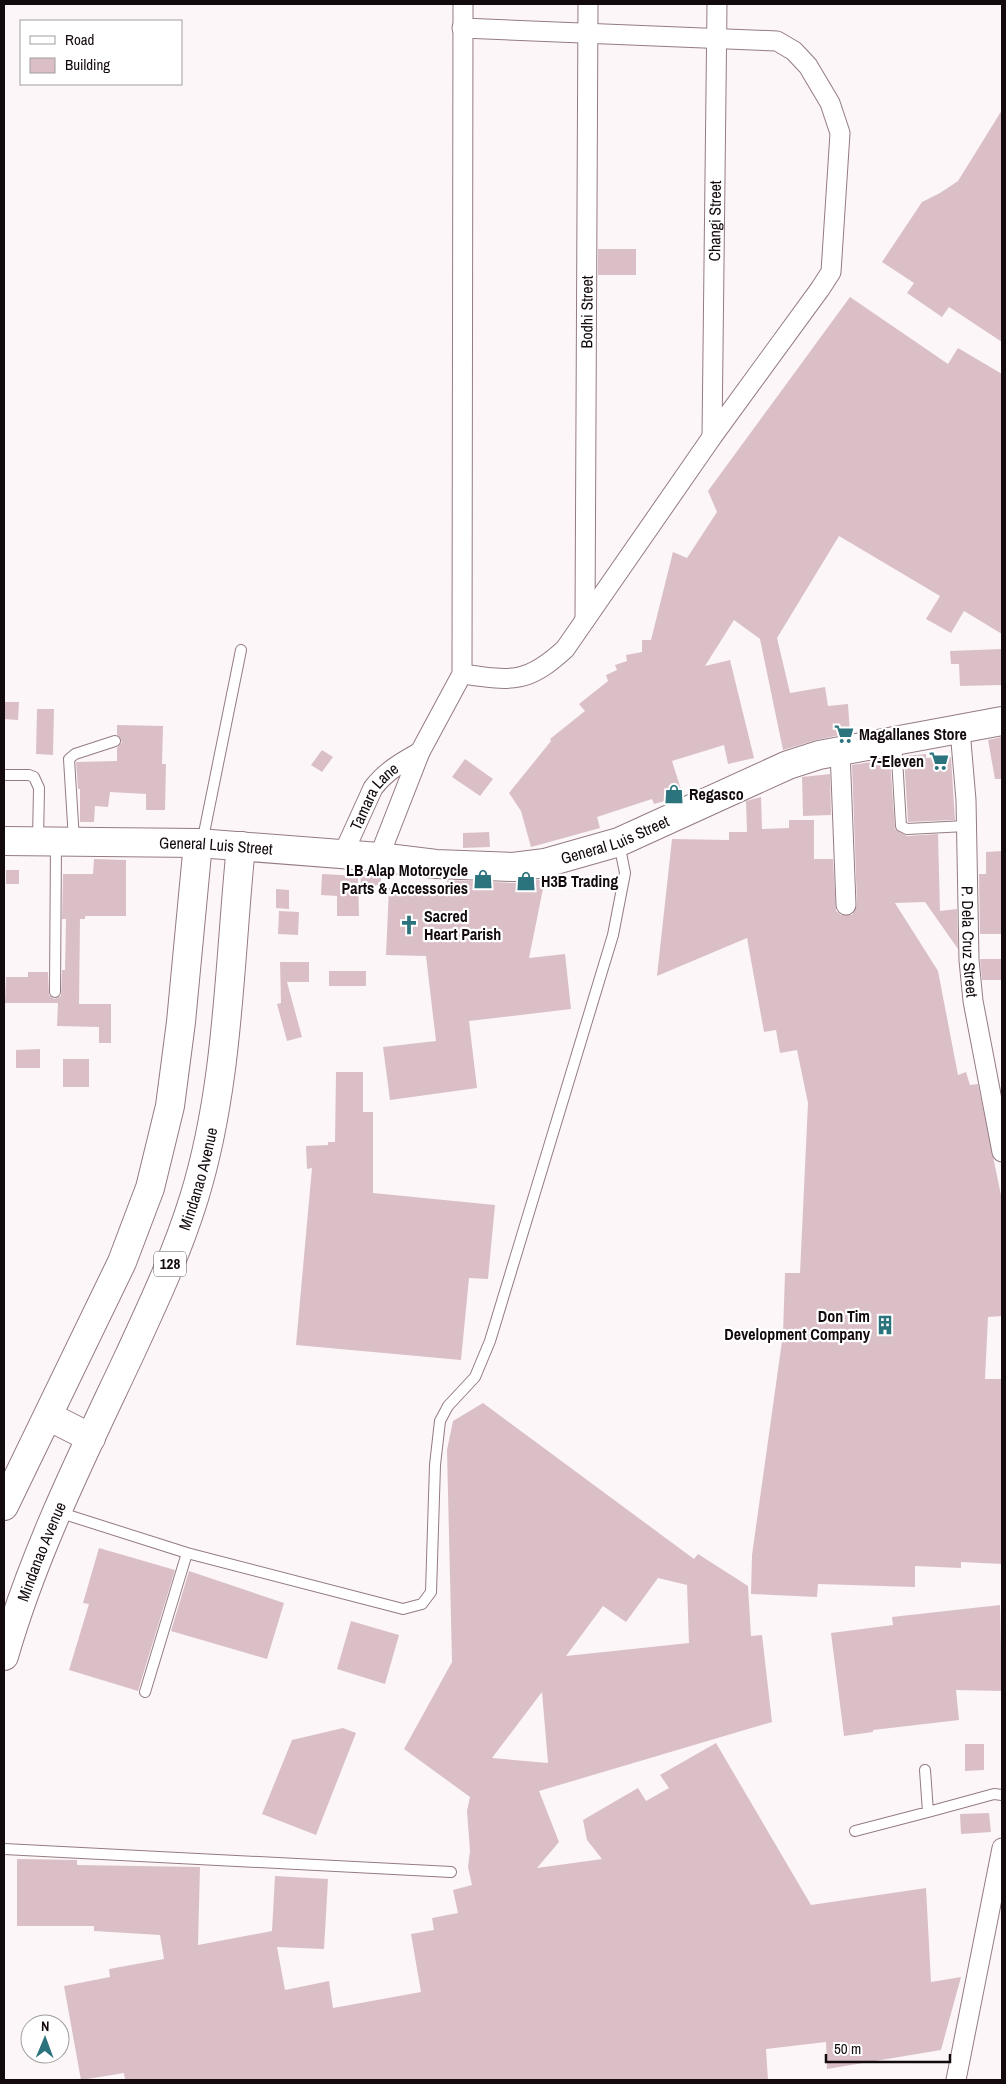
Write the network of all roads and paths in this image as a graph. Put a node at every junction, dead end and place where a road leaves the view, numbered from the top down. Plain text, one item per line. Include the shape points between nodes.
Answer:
1 (463, 4) edge
2 (588, 4) edge
3 (717, 4) edge
4 (462, 28) junction
5 (587, 33) junction
6 (716, 37) junction
7 (712, 437) junction
8 (585, 620) junction
9 (241, 650) dead end
10 (462, 674) junction
11 (1002, 721) edge
12 (960, 730) junction
13 (896, 740) junction
14 (114, 741) dead end
15 (840, 750) junction
16 (420, 752) junction
17 (4, 775) edge
18 (966, 826) junction
19 (56, 840) junction
20 (4, 841) edge
21 (618, 842) junction
22 (200, 843) junction
23 (241, 846) junction
24 (343, 854) junction
25 (379, 857) junction
26 (196, 872) junction
27 (238, 876) junction
28 (846, 905) dead end
29 (55, 992) dead end
30 (1002, 1152) edge
31 (48, 1416) junction
32 (91, 1438) junction
33 (4, 1506) edge
34 (57, 1512) junction
35 (187, 1553) junction
36 (4, 1656) edge
37 (145, 1692) dead end
38 (925, 1770) dead end
39 (1002, 1795) edge
40 (928, 1812) junction
41 (855, 1831) dead end
42 (1002, 1848) edge
43 (4, 1849) edge
44 (451, 1872) dead end
45 (956, 2080) edge

1 - 4 street
2 - 5 street, Bodhi Street
3 - 6 street, Changi Street
4 - 5 street
4 - 10 street
5 - 6 street
5 - 8 street, Bodhi Street
6 - 7 street, Changi Street
6 - 7 street via 777,41 794,50 808,66 830,103 840,132 831,272
7 - 8 street
8 - 10 street via 565,648 538,671 523,677 504,678
9 - 22 lane
10 - 16 street, Tamara Lane
11 - 12 main road, General Luis Street
12 - 13 main road, General Luis Street
12 - 18 street, P. Dela Cruz Street
13 - 15 main road, General Luis Street
13 - 18 lane via 901,826 908,829
14 - 19 lane via 69,759
15 - 21 main road, General Luis Street via 788,765
15 - 28 street
16 - 24 street, Tamara Lane via 386,773 373,788
16 - 25 street, Tamara Lane
17 - 19 lane via 29,775 37,782
18 - 30 street, P. Dela Cruz Street via 973,1001
19 - 20 main road, General Luis Street
19 - 22 main road, General Luis Street
19 - 29 lane
21 - 25 main road, General Luis Street via 546,863 513,867 436,864
21 - 35 lane via 625,873 613,935 490,1341 475,1377 448,1406 440,1422 435,1465 431,1592 422,1604 403,1609
22 - 23 main road, General Luis Street
22 - 26 main road
23 - 24 main road, General Luis Street
23 - 27 main road, Mindanao Avenue / 128
24 - 25 main road, General Luis Street
26 - 27 main road
26 - 31 main road via 170,1106 150,1188 122,1262
27 - 32 main road, Mindanao Avenue / 128 via 215,1113 194,1197 169,1268
31 - 32 main road
31 - 33 main road
32 - 34 main road, Mindanao Avenue / 128
34 - 35 lane
34 - 36 main road, Mindanao Avenue / 128 via 15,1617
35 - 37 lane
38 - 40 lane
39 - 40 lane via 994,1794
40 - 41 lane
42 - 45 street
43 - 44 lane

